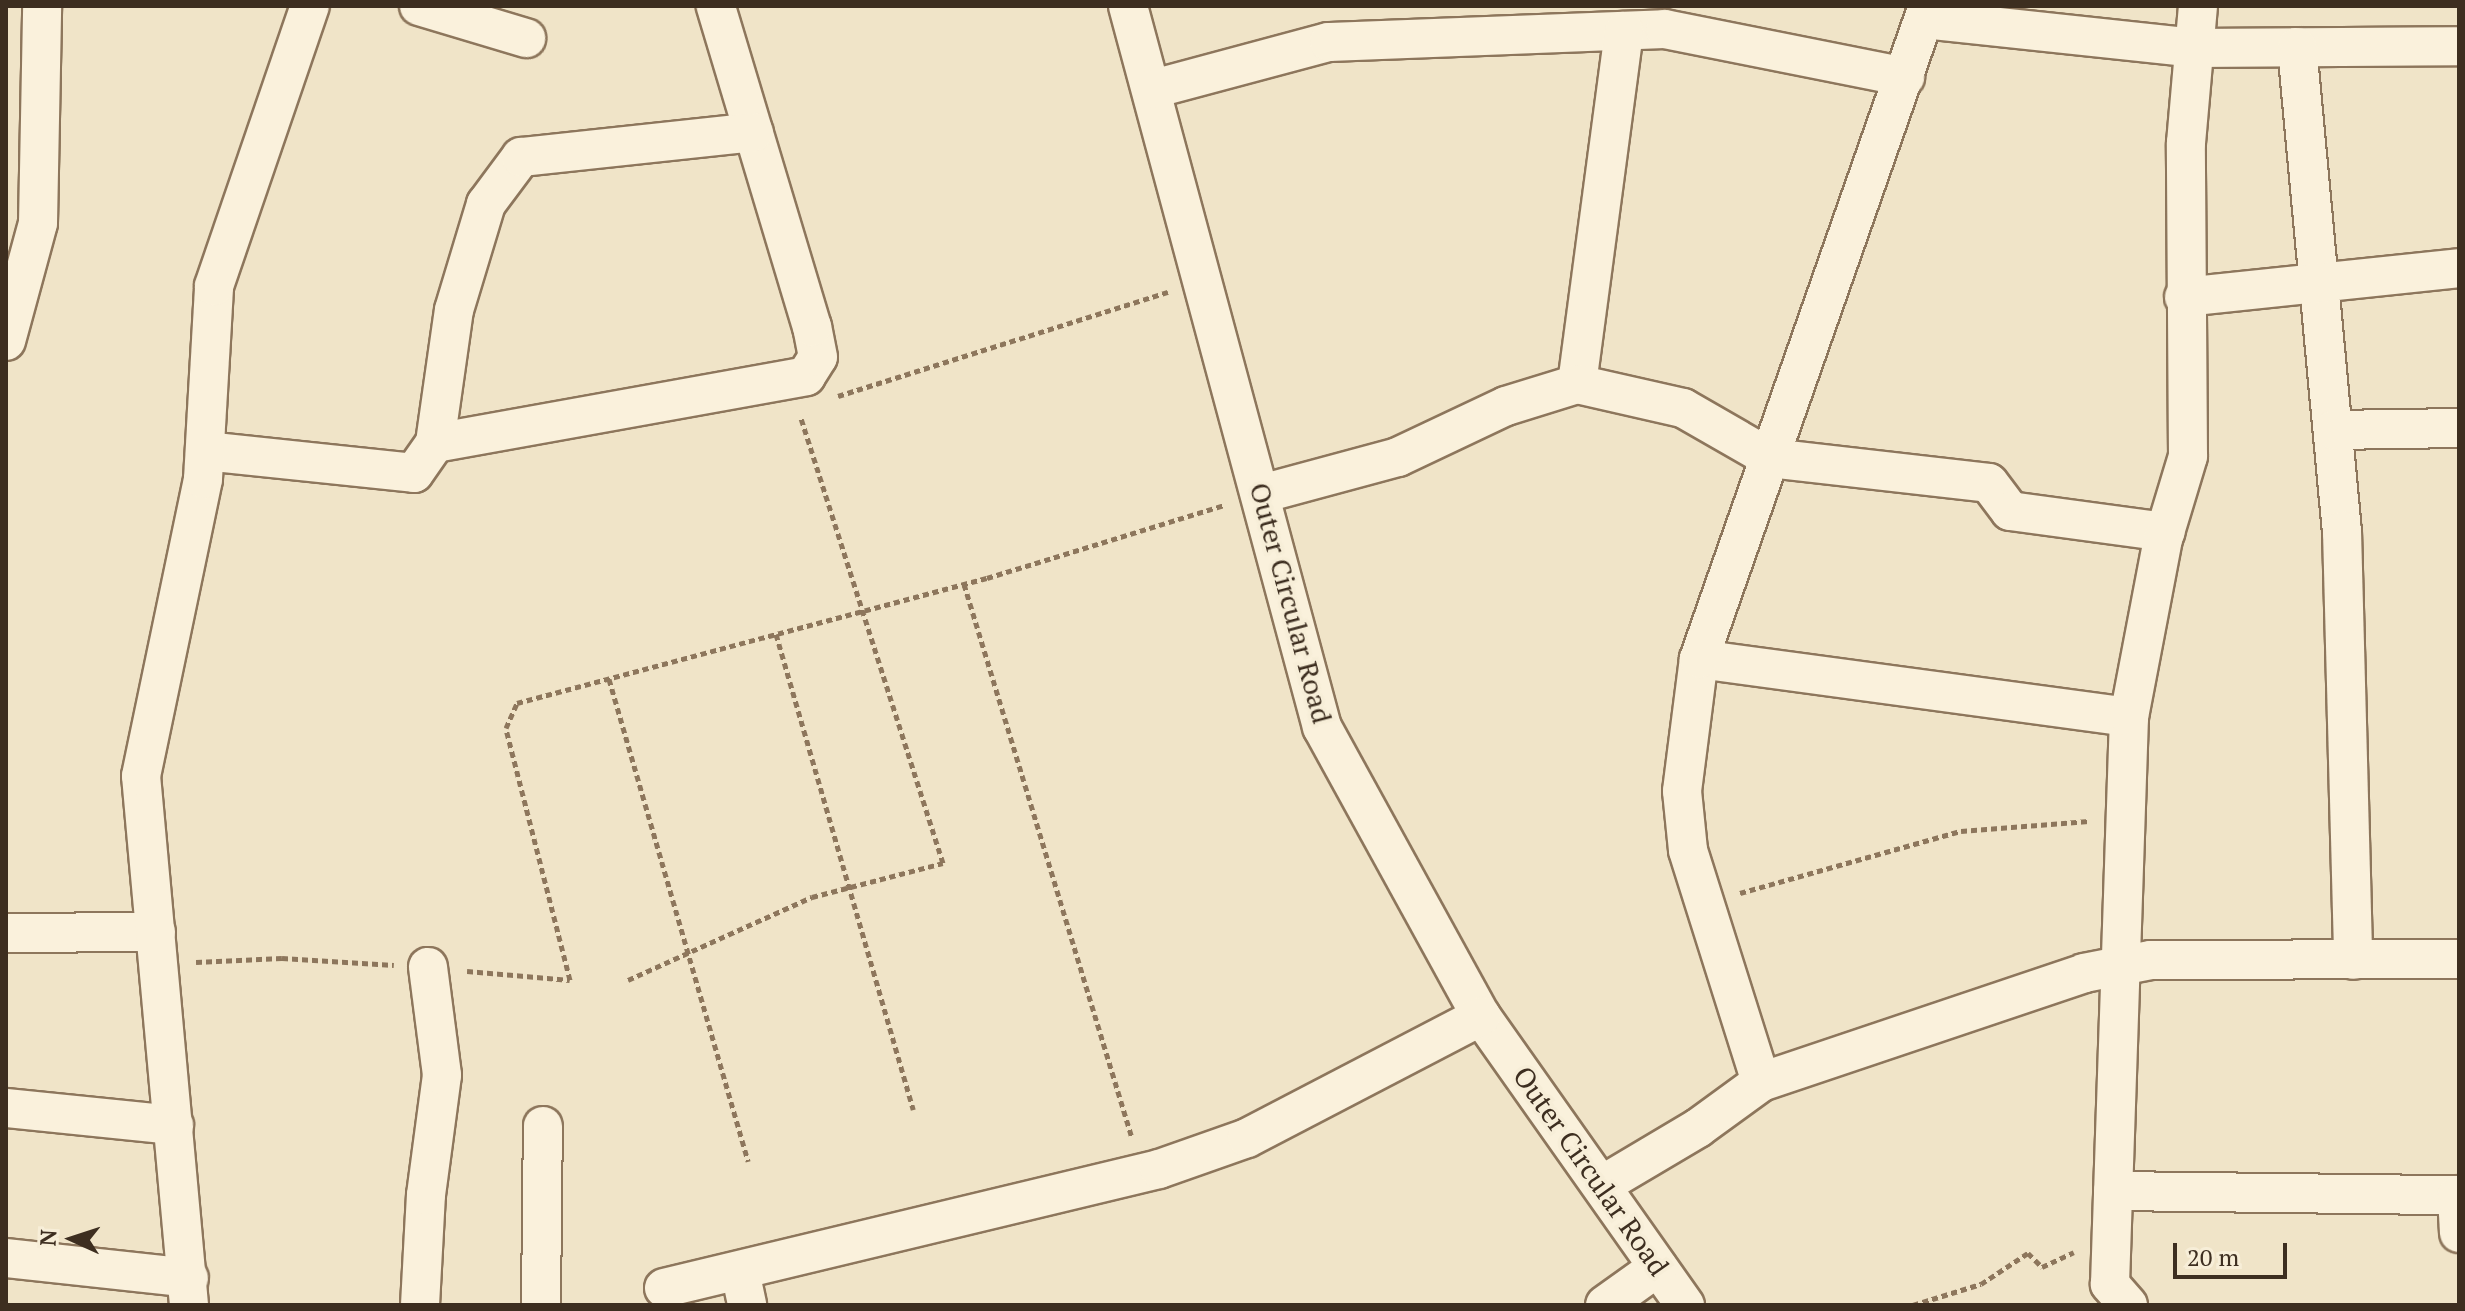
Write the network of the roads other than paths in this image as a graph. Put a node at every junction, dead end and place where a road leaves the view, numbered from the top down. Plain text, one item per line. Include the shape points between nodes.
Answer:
1 (42, 6) edge
2 (310, 6) edge
3 (419, 6) edge
4 (716, 6) edge
5 (1128, 6) edge
6 (2198, 6) edge
7 (1926, 12) edge
8 (1397, 22) edge
9 (1624, 31) junction
10 (526, 38) dead end
11 (2459, 46) edge
12 (2297, 47) junction
13 (2194, 48) junction
14 (1905, 77) junction
15 (1153, 89) junction
16 (754, 132) junction
17 (2459, 268) edge
18 (2321, 280) junction
19 (2184, 297) junction
20 (6, 341) edge
21 (1577, 384) junction
22 (2459, 428) edge
23 (2333, 430) junction
24 (435, 443) junction
25 (205, 451) junction
26 (1770, 458) junction
27 (1261, 494) junction
28 (2166, 532) junction
29 (1699, 659) junction
30 (2129, 717) junction
31 (6, 933) edge
32 (158, 948) junction
33 (2459, 959) edge
34 (2353, 960) junction
35 (2119, 966) junction
36 (428, 967) road end
37 (1481, 1016) junction
38 (1761, 1082) junction
39 (6, 1108) edge
40 (174, 1125) junction
41 (543, 1126) dead end
42 (1602, 1185) junction
43 (2113, 1191) junction
44 (2458, 1195) edge
45 (2459, 1233) edge
46 (6, 1258) edge
47 (1658, 1267) junction
48 (664, 1288) dead end
49 (744, 1288) edge
50 (189, 1291) edge
51 (420, 1305) edge
52 (541, 1305) edge
53 (1605, 1305) edge
54 (1685, 1305) edge
55 (2128, 1305) edge

1 - 20 street via 38,223
2 - 25 street via 214,286
3 - 10 street
4 - 16 street
5 - 15 street, Outer Circular Road
6 - 13 street
7 - 13 street
7 - 14 street
8 - 9 street
8 - 15 street
9 - 14 street via 1665,29
9 - 21 street
11 - 12 street
12 - 13 street
12 - 18 street
13 - 19 street via 2186,143
14 - 26 street
15 - 27 street, Outer Circular Road
16 - 24 street via 521,157 486,204 454,310
16 - 24 street via 812,327 818,357 806,376
17 - 18 street
18 - 19 street
18 - 23 street
19 - 28 street via 2188,456
21 - 26 street via 1683,408
21 - 27 street via 1506,406 1398,457
22 - 23 street
23 - 34 street via 2342,531
24 - 25 street via 414,473
25 - 32 street via 141,776
26 - 28 street via 1989,483 2010,511
26 - 29 street
27 - 37 street, Outer Circular Road via 1322,727
28 - 30 street
29 - 30 street
29 - 38 street via 1682,791 1688,850
30 - 35 street
31 - 32 street
32 - 40 street
33 - 34 street
34 - 35 street via 2151,960
35 - 38 street via 2084,973
35 - 43 street
36 - 51 street via 442,1075 426,1195
37 - 42 street, Outer Circular Road
37 - 49 street via 1247,1138 1143,1174
38 - 42 street via 1698,1128
39 - 40 street
40 - 50 street
41 - 52 street
42 - 47 street, Outer Circular Road
43 - 44 street
43 - 55 street via 2110,1284
44 - 45 street
46 - 50 street
47 - 53 street
47 - 54 street, Outer Circular Road
48 - 49 street

